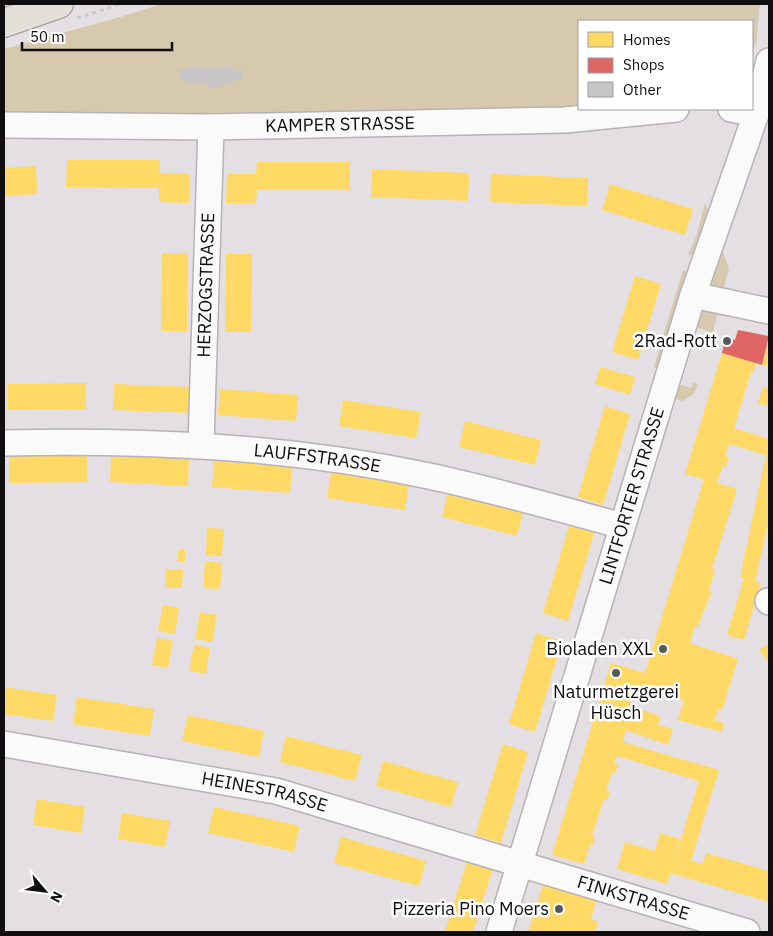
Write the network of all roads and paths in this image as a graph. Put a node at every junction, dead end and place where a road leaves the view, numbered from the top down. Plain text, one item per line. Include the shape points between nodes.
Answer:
1 (59, 4) edge
2 (760, 4) edge
3 (4, 23) edge
4 (753, 26) edge
5 (769, 61) edge
6 (666, 110) edge
7 (736, 110) edge
8 (756, 114) junction
9 (4, 125) edge
10 (211, 127) junction
11 (693, 295) junction
12 (769, 311) edge
13 (4, 443) edge
14 (201, 444) junction
15 (622, 526) junction
16 (4, 744) edge
17 (520, 863) junction
18 (681, 923) edge
19 (499, 932) edge
20 (747, 932) edge

1 - 3 main road
2 - 4 path
5 - 8 street, LINTFORTER STRASSE
6 - 10 street, KAMPER STRASSE via 565,120
7 - 8 street
8 - 11 street, LINTFORTER STRASSE
9 - 10 street, KAMPER STRASSE
10 - 14 street, HERZOGSTRASSE
11 - 12 street
11 - 15 street, LINTFORTER STRASSE
13 - 14 street, LAUFFSTRASSE
14 - 15 street, LAUFFSTRASSE via 347,461 428,476
15 - 17 street, LINTFORTER STRASSE
16 - 17 street, HEINESTRASSE via 276,791
17 - 18 street, FINKSTRASSE
17 - 19 street, LINTFORTER STRASSE
18 - 20 street, FINKSTRASSE

